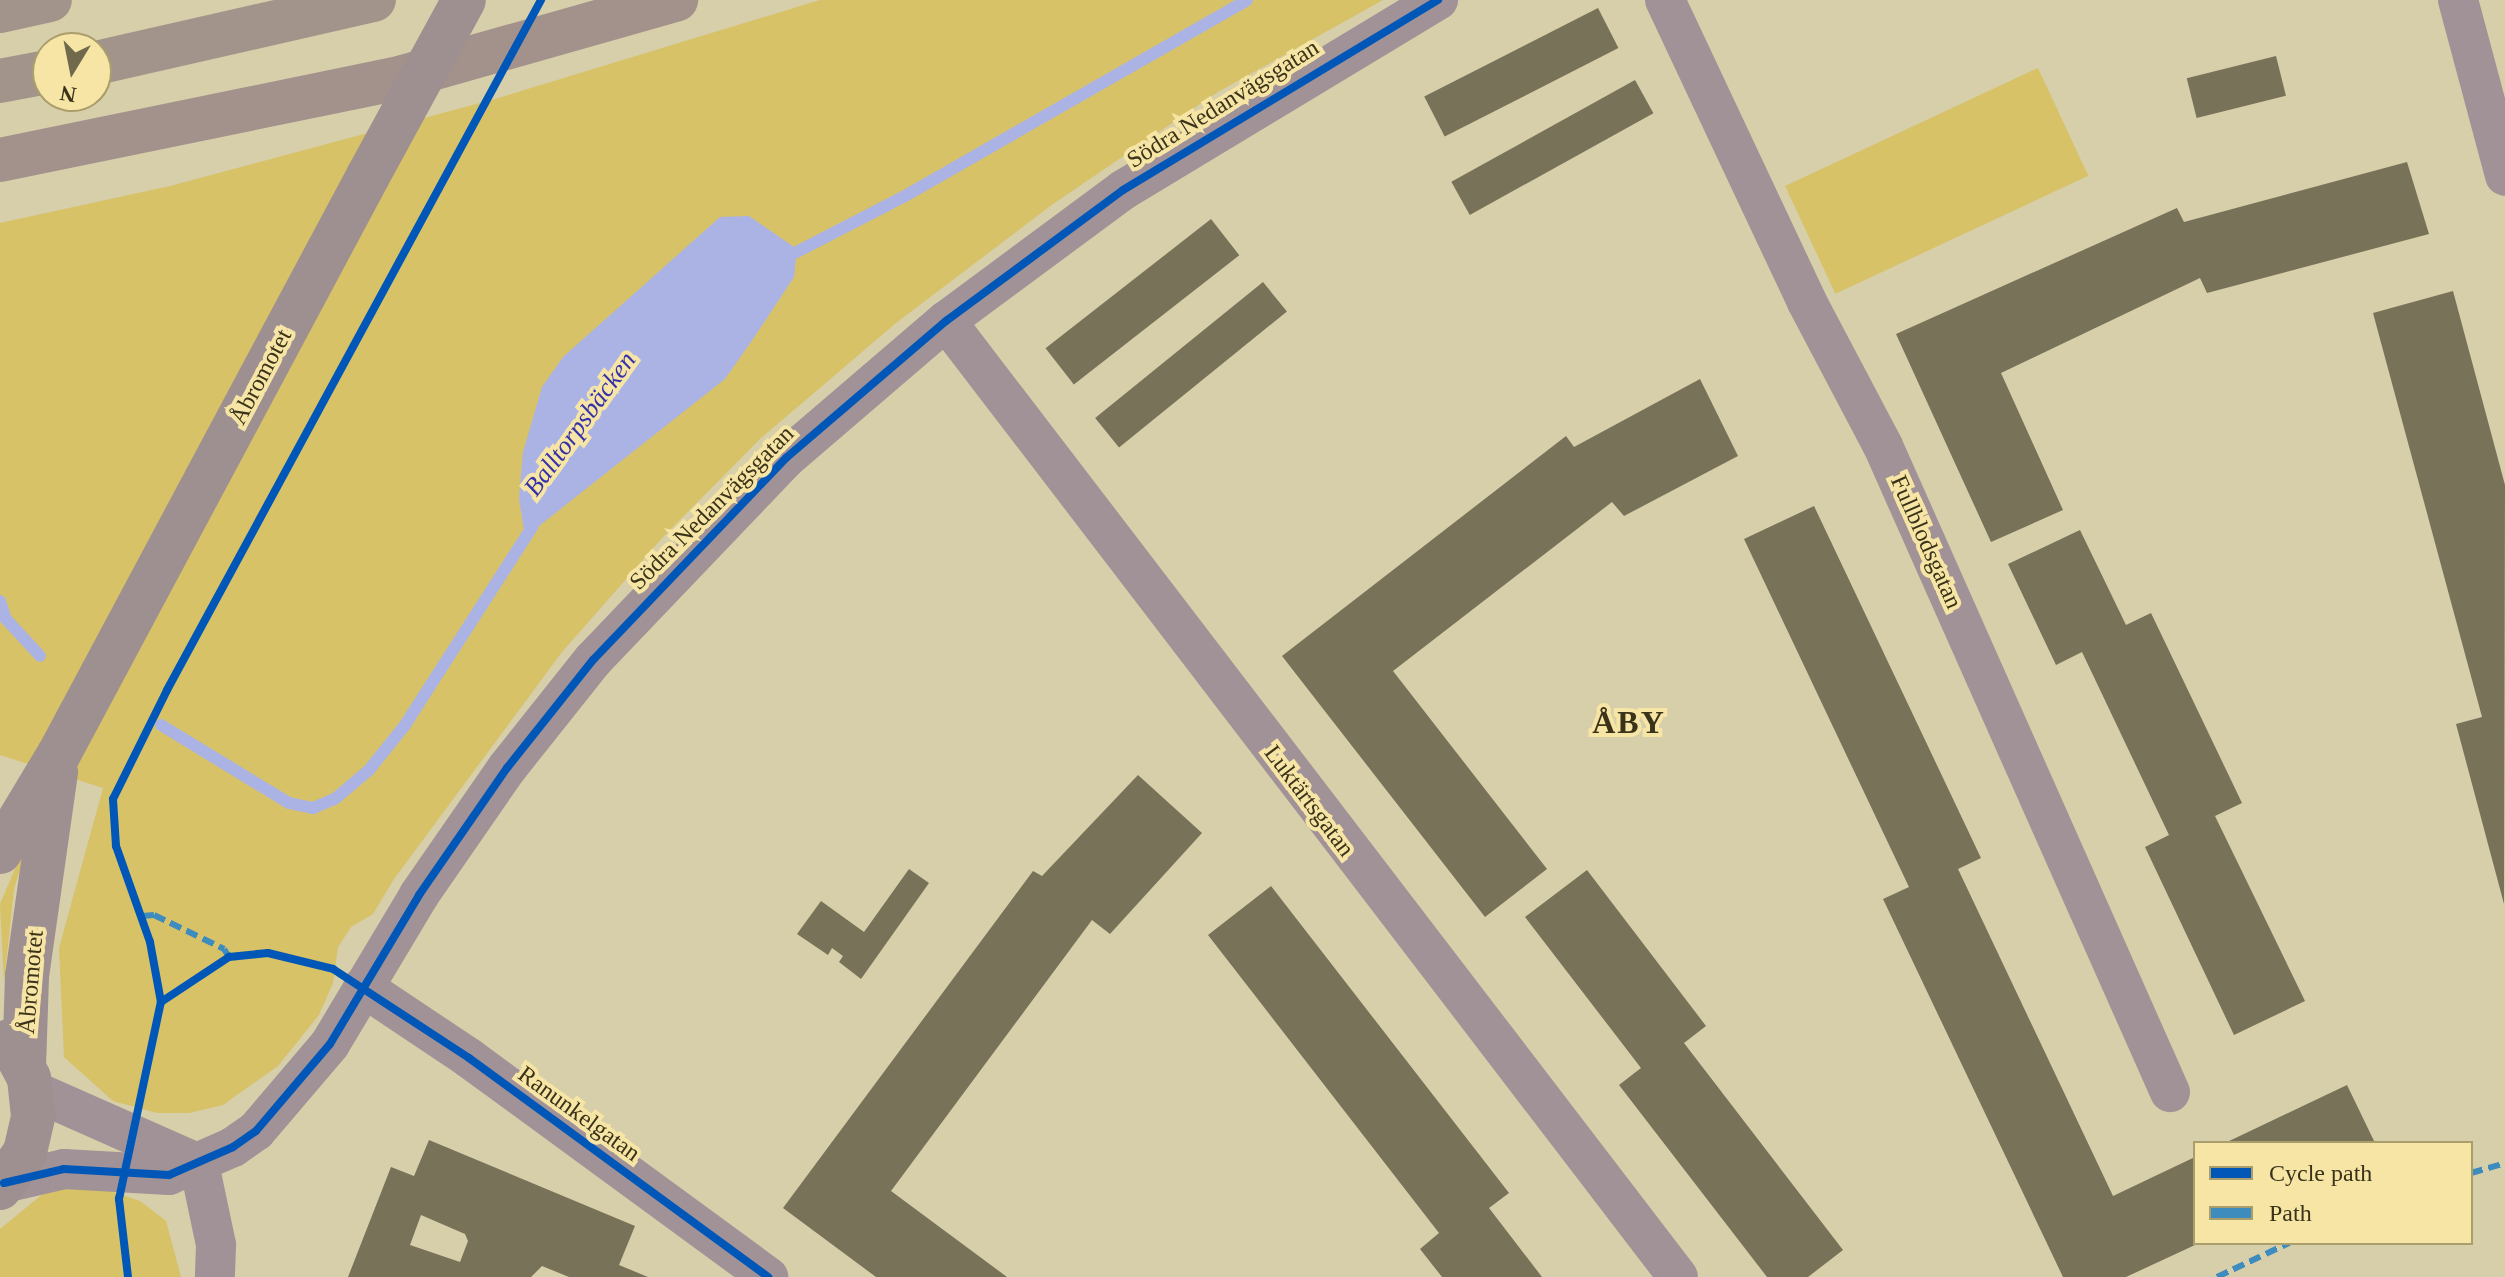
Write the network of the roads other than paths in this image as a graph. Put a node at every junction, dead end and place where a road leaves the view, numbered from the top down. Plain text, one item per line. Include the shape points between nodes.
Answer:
1 (50, 0) edge
2 (374, 0) edge
3 (464, 0) edge
4 (676, 0) edge
5 (1438, 0) edge
6 (1665, 0) edge
7 (2458, 0) edge
8 (0, 11) edge
9 (112, 59) edge
10 (32, 75) edge
11 (0, 81) edge
12 (77, 147) junction
13 (0, 160) edge
14 (0, 175) edge
15 (2505, 176) edge
16 (946, 321) junction
17 (59, 754) junction
18 (0, 852) edge
19 (363, 987) junction
20 (0, 1031) edge
21 (28, 1079) junction
22 (2170, 1092) dead end
23 (199, 1164) junction
24 (2, 1186) edge
25 (215, 1277) edge
26 (768, 1277) edge
27 (1678, 1277) edge

1 - 8 highway
2 - 9 highway
3 - 17 main road, Åbromotet, bridge
4 - 12 highway via 403,77
5 - 16 street, Södra Nedanvägsgatan via 1123,190
6 - 22 street, Fullblodsgatan via 1807,302 1883,446
7 - 15 street
10 - 11 highway
12 - 13 highway
12 - 14 highway
16 - 19 street, Södra Nedanvägsgatan via 786,458 593,660 507,768
16 - 27 street, Luktärtsgatan via 1317,813
17 - 18 main road, Åbromotet
17 - 21 main road, Åbromotet via 27,976
19 - 23 street, Södra Nedanvägsgatan via 289,1097 256,1131
19 - 26 street, Ranunkelgatan
20 - 21 main road, Åbromotet
21 - 23 street
21 - 24 main road, Åbromotet via 29,1140
23 - 24 street, Södra Nedanvägsgatan via 169,1175 64,1169
23 - 25 street via 216,1245

